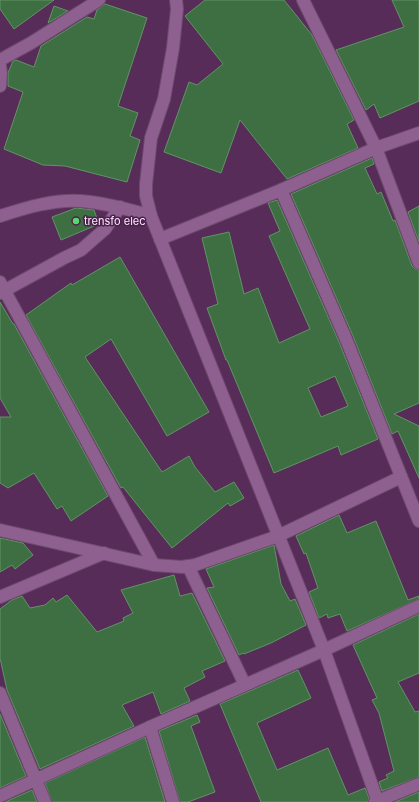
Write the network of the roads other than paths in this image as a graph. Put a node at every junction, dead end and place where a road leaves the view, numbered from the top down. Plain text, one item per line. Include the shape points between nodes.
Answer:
1 (99, 0) edge
2 (176, 0) edge
3 (303, 0) edge
4 (0, 60) edge
5 (0, 66) edge
6 (0, 86) edge
7 (419, 133) edge
8 (376, 148) junction
9 (282, 190) junction
10 (120, 207) junction
11 (0, 216) edge
12 (150, 216) junction
13 (160, 239) junction
14 (419, 263) edge
15 (2, 288) edge
16 (401, 477) junction
17 (419, 521) edge
18 (0, 530) edge
19 (278, 536) junction
20 (104, 553) junction
21 (154, 565) junction
22 (188, 566) junction
23 (0, 597) edge
24 (419, 606) edge
25 (324, 650) junction
26 (245, 685) junction
27 (0, 693) edge
28 (150, 727) junction
29 (36, 780) junction
30 (419, 784) edge
31 (0, 796) edge
32 (45, 802) edge
33 (173, 802) edge
34 (377, 802) edge

1 - 4 street
2 - 12 street via 173,48 164,99 151,138 146,184
3 - 8 street
5 - 6 street
7 - 8 street
8 - 9 street
8 - 14 street
9 - 13 street
9 - 16 street via 346,339
10 - 11 street via 80,201 58,201
10 - 12 street
10 - 15 street via 105,229 81,250
12 - 13 street
13 - 19 street
15 - 21 street
16 - 17 street
16 - 19 street
18 - 20 street
19 - 22 street
19 - 25 street
20 - 21 street
20 - 23 street
21 - 22 street
22 - 26 street
24 - 25 street
25 - 26 street
25 - 34 street
26 - 28 street
27 - 29 street
28 - 29 street
28 - 33 street
29 - 31 street
29 - 32 street
30 - 34 street

